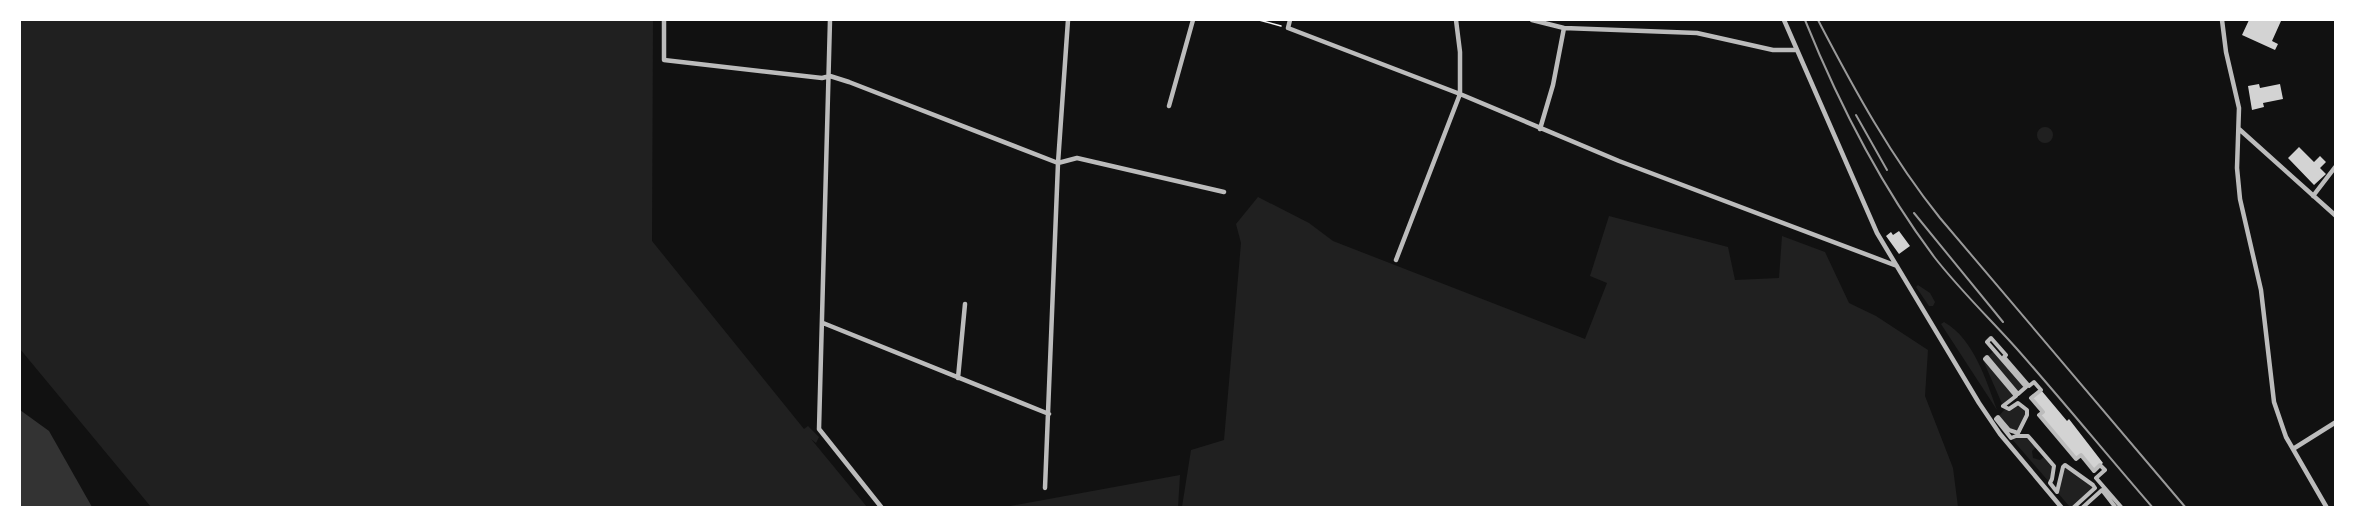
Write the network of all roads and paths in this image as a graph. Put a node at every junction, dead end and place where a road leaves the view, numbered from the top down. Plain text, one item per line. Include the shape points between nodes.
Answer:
1 (664, 20) edge
2 (830, 20) edge
3 (1068, 20) edge
4 (1192, 20) edge
5 (1259, 20) edge
6 (1290, 20) edge
7 (1456, 20) edge
8 (1532, 20) edge
9 (1784, 20) edge
10 (2222, 20) edge
11 (1288, 28) junction
12 (1564, 28) junction
13 (1796, 50) junction
14 (830, 76) junction
15 (1460, 94) junction
16 (1169, 106) dead end
17 (1540, 129) junction
18 (2239, 129) junction
19 (1058, 163) junction
20 (2336, 166) edge
21 (1224, 192) dead end
22 (2313, 196) junction
23 (2336, 216) edge
24 (1396, 260) dead end
25 (1897, 266) junction
26 (965, 304) dead end
27 (823, 323) junction
28 (958, 378) junction
29 (1049, 414) junction
30 (2336, 422) edge
31 (2294, 449) junction
32 (1045, 488) dead end
33 (882, 507) edge
34 (2062, 507) edge
35 (2073, 507) edge
36 (2082, 507) edge
37 (2116, 507) edge
38 (2122, 507) edge
39 (2327, 507) edge

1 - 14 street via 664,60
2 - 14 street
3 - 19 street
4 - 16 street
5 - 11 path
6 - 11 street
7 - 15 street
8 - 12 street
9 - 13 street
10 - 18 street
11 - 15 street
12 - 13 street via 1697,33 1773,50
12 - 17 street via 1554,84
13 - 25 street via 1877,233
14 - 19 street
14 - 27 street
15 - 17 street
15 - 24 street
17 - 25 street
18 - 22 street
18 - 31 street via 2240,199 2260,290 2274,402
19 - 21 street via 1077,158
19 - 29 street
20 - 22 street
22 - 23 street
25 - 34 street via 2000,434
26 - 28 street
27 - 28 street
27 - 33 street via 819,429
28 - 29 street
29 - 32 street
30 - 31 street
31 - 39 street
35 - 38 street via 2095,488 2093,485 2065,465 2058,492 2050,483 2054,466 2028,436 2011,438 1996,419 2018,433 2026,410 2018,403 2005,409 2003,406 2016,396 1985,359 2018,394 2026,387 1987,342 1991,338 2029,386 2034,382 2041,390 2031,398 2043,412 2039,415 2076,459 2081,455 2094,471 2100,465 2105,470 2096,478
36 - 37 street via 2102,490

